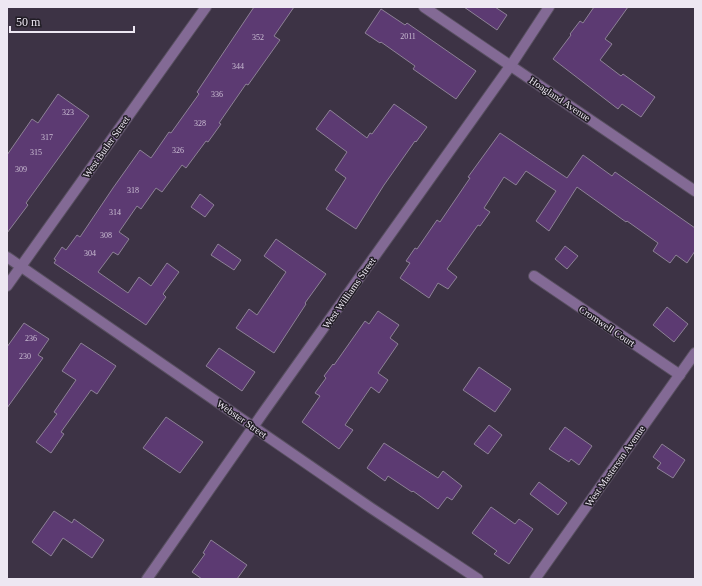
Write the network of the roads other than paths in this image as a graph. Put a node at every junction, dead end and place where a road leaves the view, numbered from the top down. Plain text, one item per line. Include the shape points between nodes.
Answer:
1 (206, 7) edge
2 (424, 7) edge
3 (549, 7) edge
4 (511, 65) junction
5 (695, 192) edge
6 (7, 257) edge
7 (21, 266) junction
8 (534, 276) dead end
9 (7, 286) edge
10 (695, 353) edge
11 (680, 375) junction
12 (254, 427) junction
13 (147, 579) edge
14 (478, 579) edge
15 (535, 579) edge

1 - 7 street, West Butler Street
2 - 4 street, Hoagland Avenue
3 - 4 street, West Williams Street
4 - 5 street, Hoagland Avenue
4 - 12 street, West Williams Street
6 - 7 street, Webster Street
7 - 9 street, West Butler Street
7 - 12 street, Webster Street
8 - 11 street, Cromwell Court
10 - 11 street, West Masterson Avenue
11 - 15 street, West Masterson Avenue
12 - 13 street, West Williams Street
12 - 14 street, Webster Street

